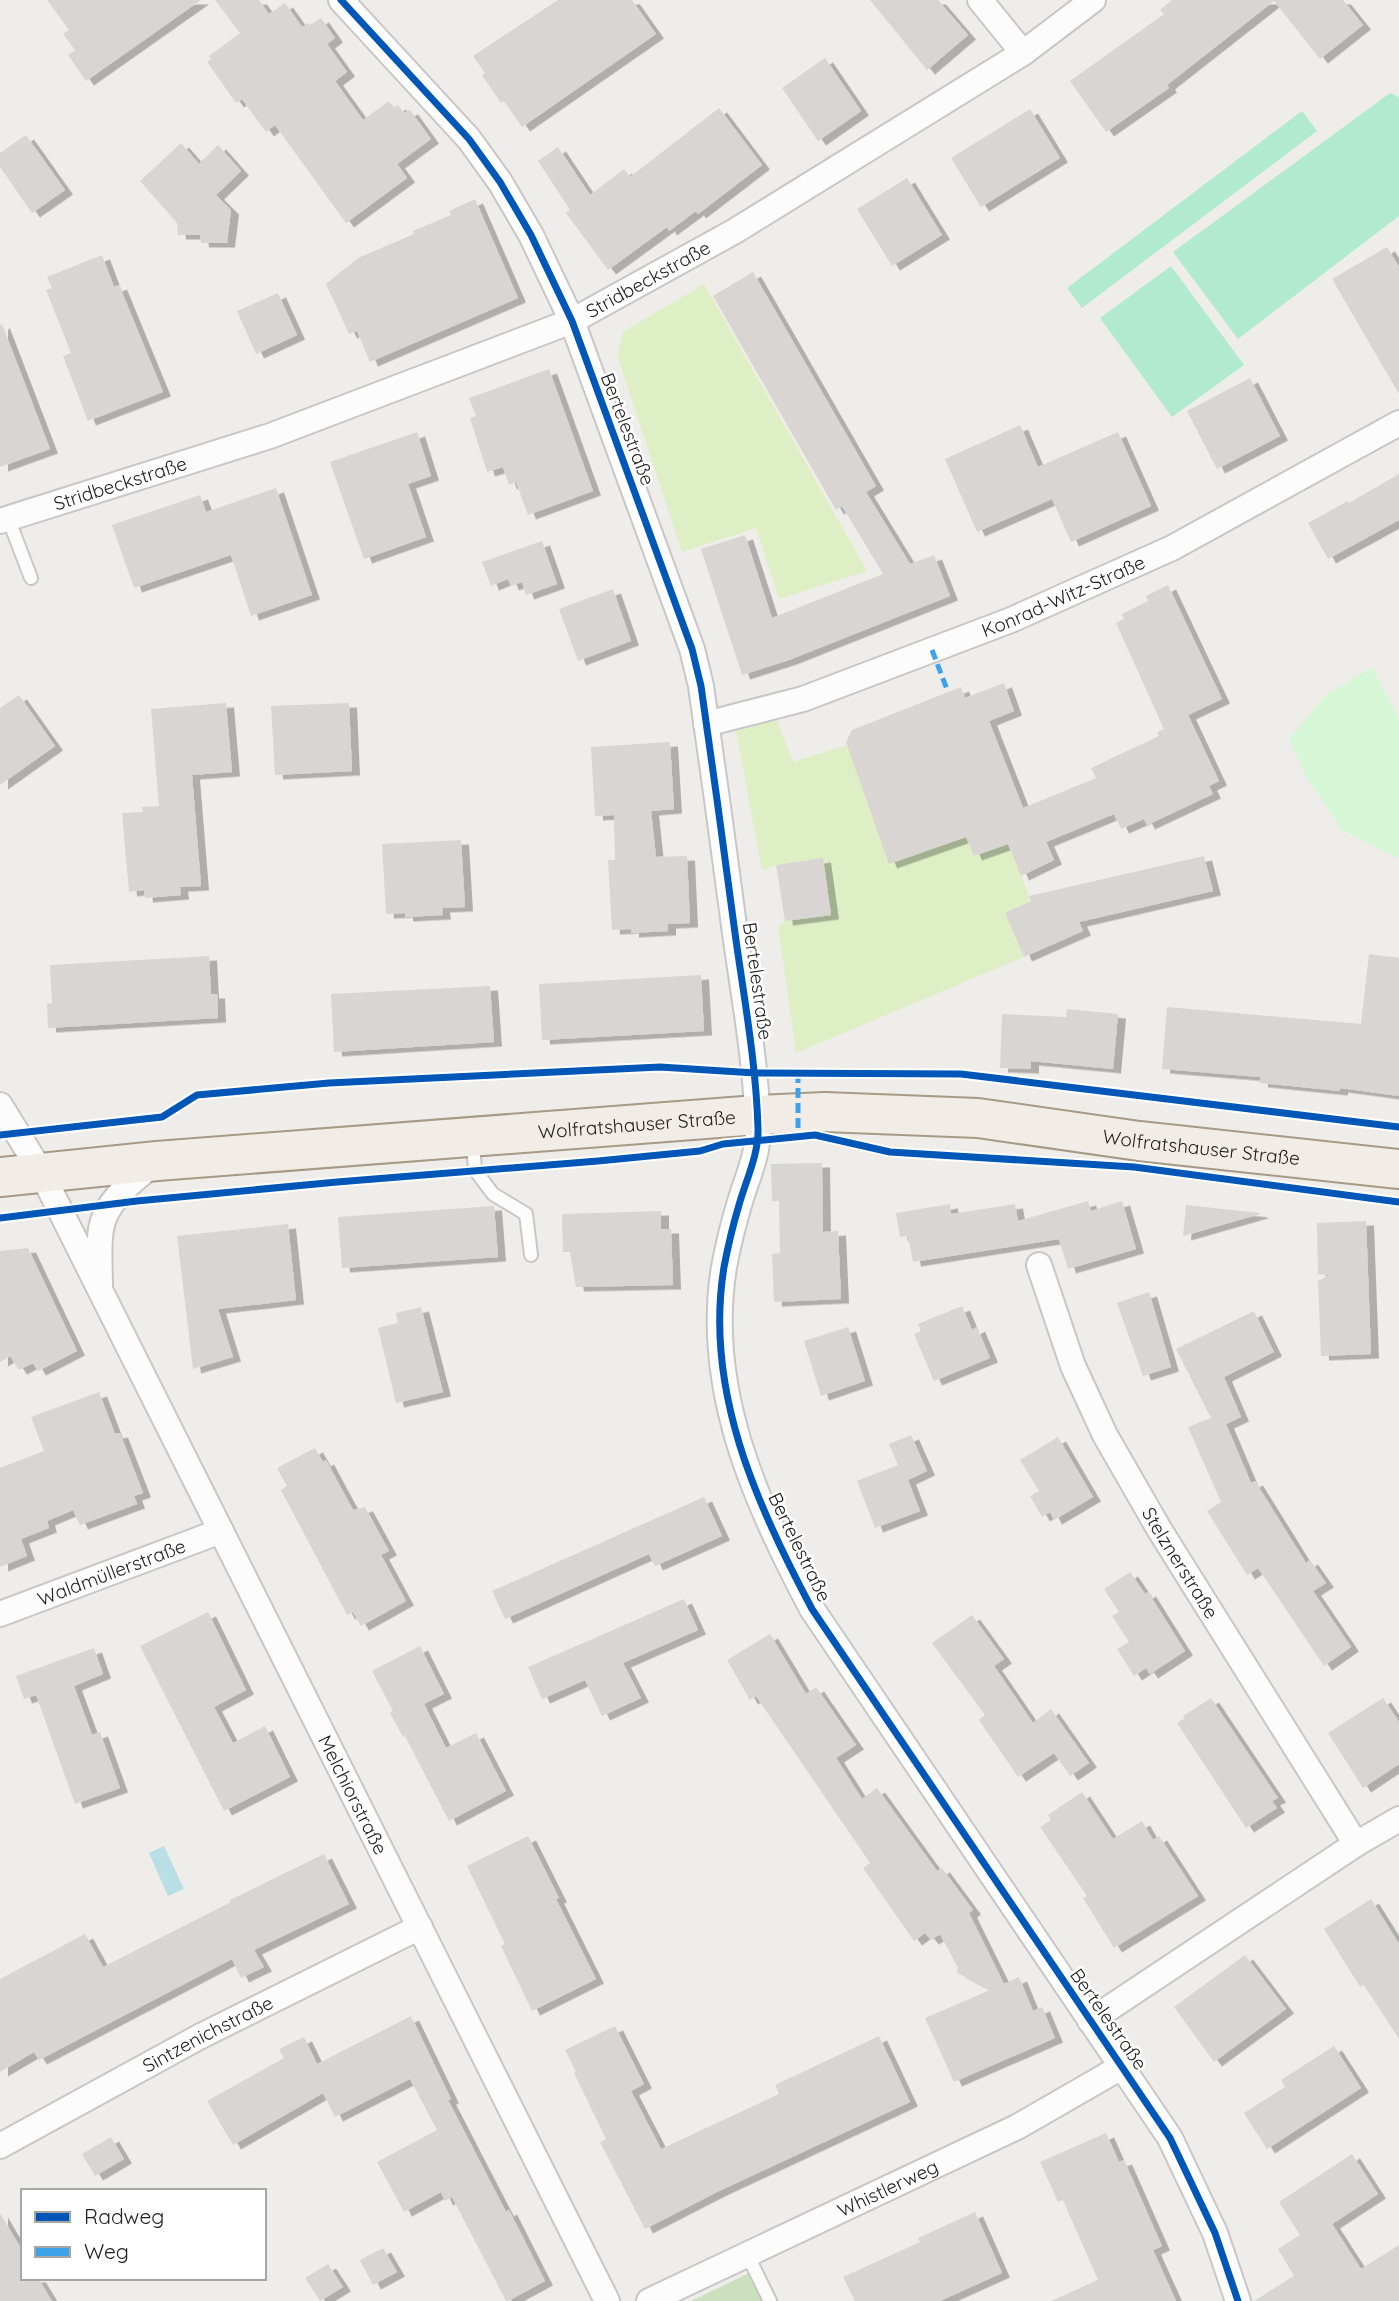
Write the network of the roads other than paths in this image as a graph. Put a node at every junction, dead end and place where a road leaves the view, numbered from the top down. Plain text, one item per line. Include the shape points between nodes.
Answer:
1 (341, 0) edge
2 (980, 0) edge
3 (1093, 0) edge
4 (1023, 53) junction
5 (572, 321) junction
6 (1399, 423) edge
7 (4, 520) edge
8 (31, 578) dead end
9 (706, 724) junction
10 (0, 1105) edge
11 (757, 1115) junction
12 (473, 1137) junction
13 (157, 1161) junction
14 (1399, 1169) edge
15 (41, 1172) junction
16 (0, 1177) edge
17 (531, 1255) dead end
18 (1039, 1265) dead end
19 (100, 1289) junction
20 (221, 1531) junction
21 (0, 1614) edge
22 (1399, 1819) edge
23 (1356, 1844) junction
24 (420, 1927) junction
25 (1090, 2021) junction
26 (1123, 2066) junction
27 (0, 2146) edge
28 (747, 2254) junction
29 (607, 2301) edge
30 (649, 2301) edge
31 (770, 2301) edge
32 (1238, 2301) edge

1 - 5 street, Bertelestraße via 469,139 500,182
2 - 4 street
3 - 4 street, Stridbeckstraße
4 - 5 street, Stridbeckstraße via 735,231
5 - 7 street, Stridbeckstraße via 270,436
5 - 9 street, Bertelestraße via 692,649
6 - 9 street, Konrad-Witz-Straße via 1172,548 1011,620 803,699
7 - 8 lane
9 - 11 street, Bertelestraße
10 - 15 street, Melchiorstraße
11 - 12 main road, Wolfratshauser Straße
11 - 14 main road, Wolfratshauser Straße via 825,1112 978,1118
11 - 25 street, Bertelestraße via 757,1142 724,1266 720,1314 721,1359 743,1458 780,1549 812,1609
12 - 13 main road, Wolfratshauser Straße
12 - 17 lane via 475,1170 493,1194 526,1214
13 - 15 main road, Wolfratshauser Straße
13 - 19 street, Melchiorstraße via 110,1206 101,1227
15 - 16 main road, Wolfratshauser Straße
15 - 19 street, Melchiorstraße
18 - 23 street, Stelznerstraße via 1073,1366 1105,1435
19 - 20 street, Melchiorstraße
20 - 21 street, Waldmüllerstraße
20 - 24 street, Melchiorstraße
22 - 23 street
23 - 25 street
24 - 27 street, Sintzenichstraße via 199,2037
24 - 29 street, Melchiorstraße
25 - 26 street, Bertelestraße
26 - 28 street, Whistlerweg via 1017,2127
26 - 32 street, Bertelestraße via 1194,2185
28 - 30 street, Whistlerweg
28 - 31 lane

